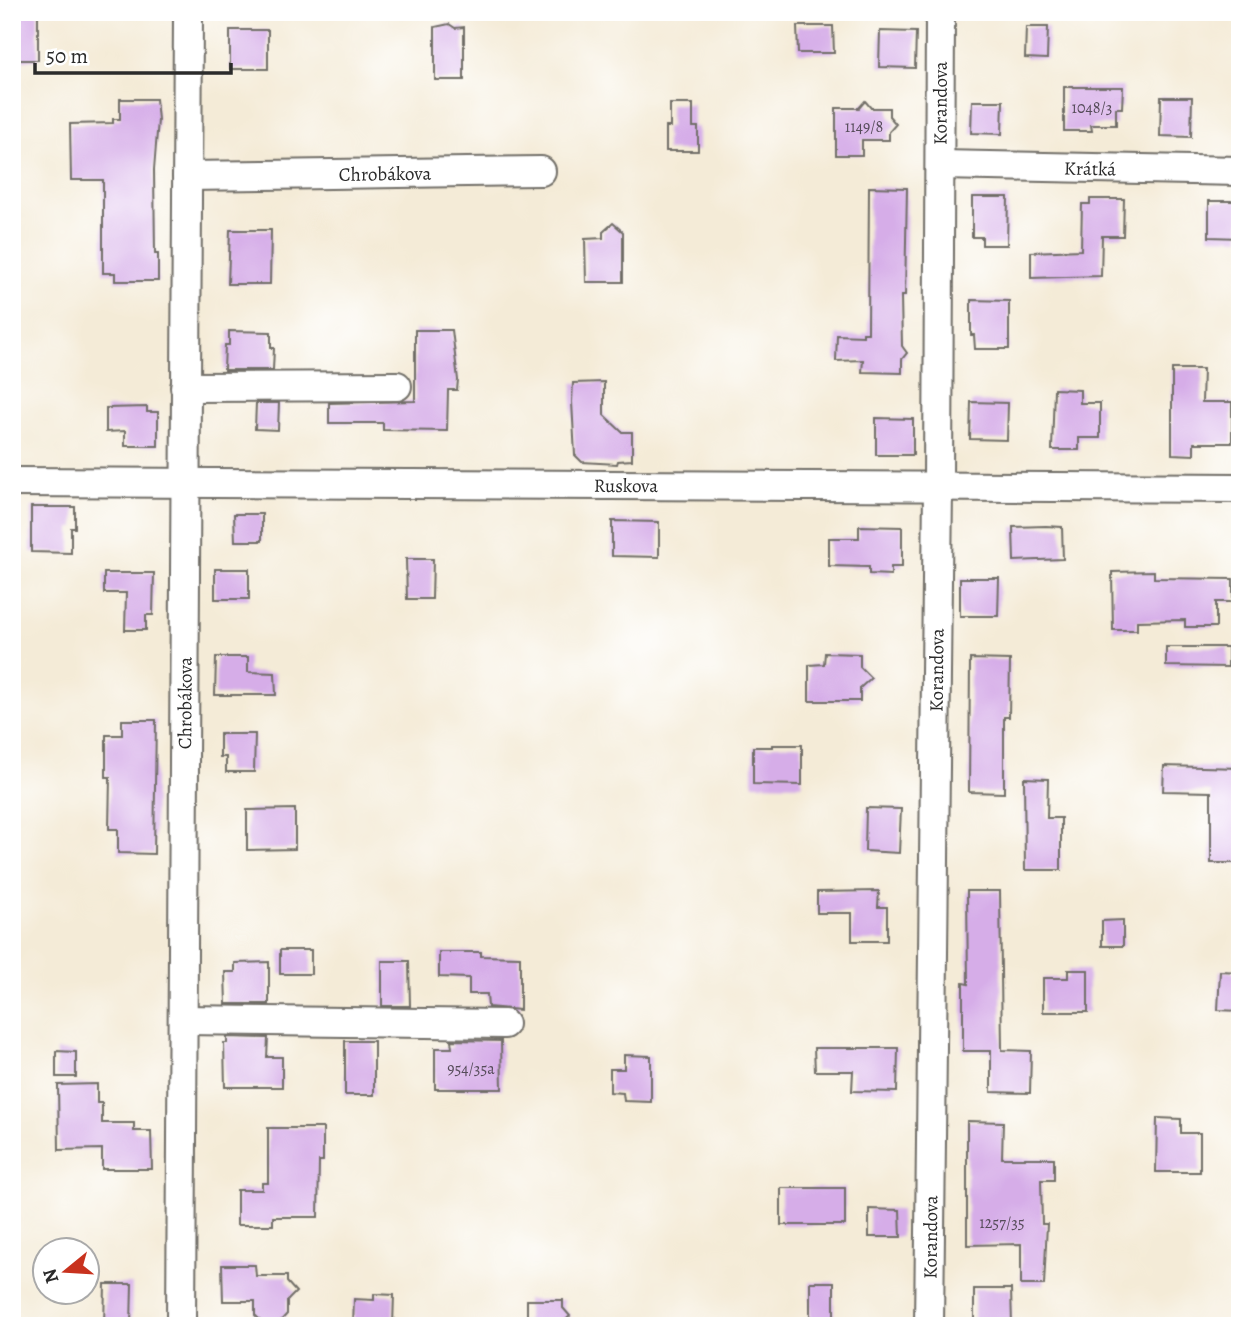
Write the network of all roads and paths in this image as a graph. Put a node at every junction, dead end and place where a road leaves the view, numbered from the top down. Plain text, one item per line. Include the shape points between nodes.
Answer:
1 (188, 12) edge
2 (940, 12) edge
3 (941, 165) junction
4 (1240, 170) edge
5 (541, 171) dead end
6 (187, 176) junction
7 (397, 386) dead end
8 (186, 387) junction
9 (12, 482) edge
10 (185, 484) junction
11 (938, 487) junction
12 (1240, 488) edge
13 (183, 1020) junction
14 (504, 1024) dead end
15 (181, 1326) edge
16 (929, 1326) edge

1 - 6 street, Chrobákova
2 - 3 street, Korandova
3 - 4 street, Krátká
3 - 11 street, Korandova
5 - 6 street, Chrobákova
6 - 8 street, Chrobákova
7 - 8 street
8 - 10 street, Chrobákova
9 - 10 street, Ruskova
10 - 11 street, Ruskova
10 - 13 street, Chrobákova
11 - 12 street, Ruskova
11 - 16 street, Korandova
13 - 14 street
13 - 15 street, Chrobákova

